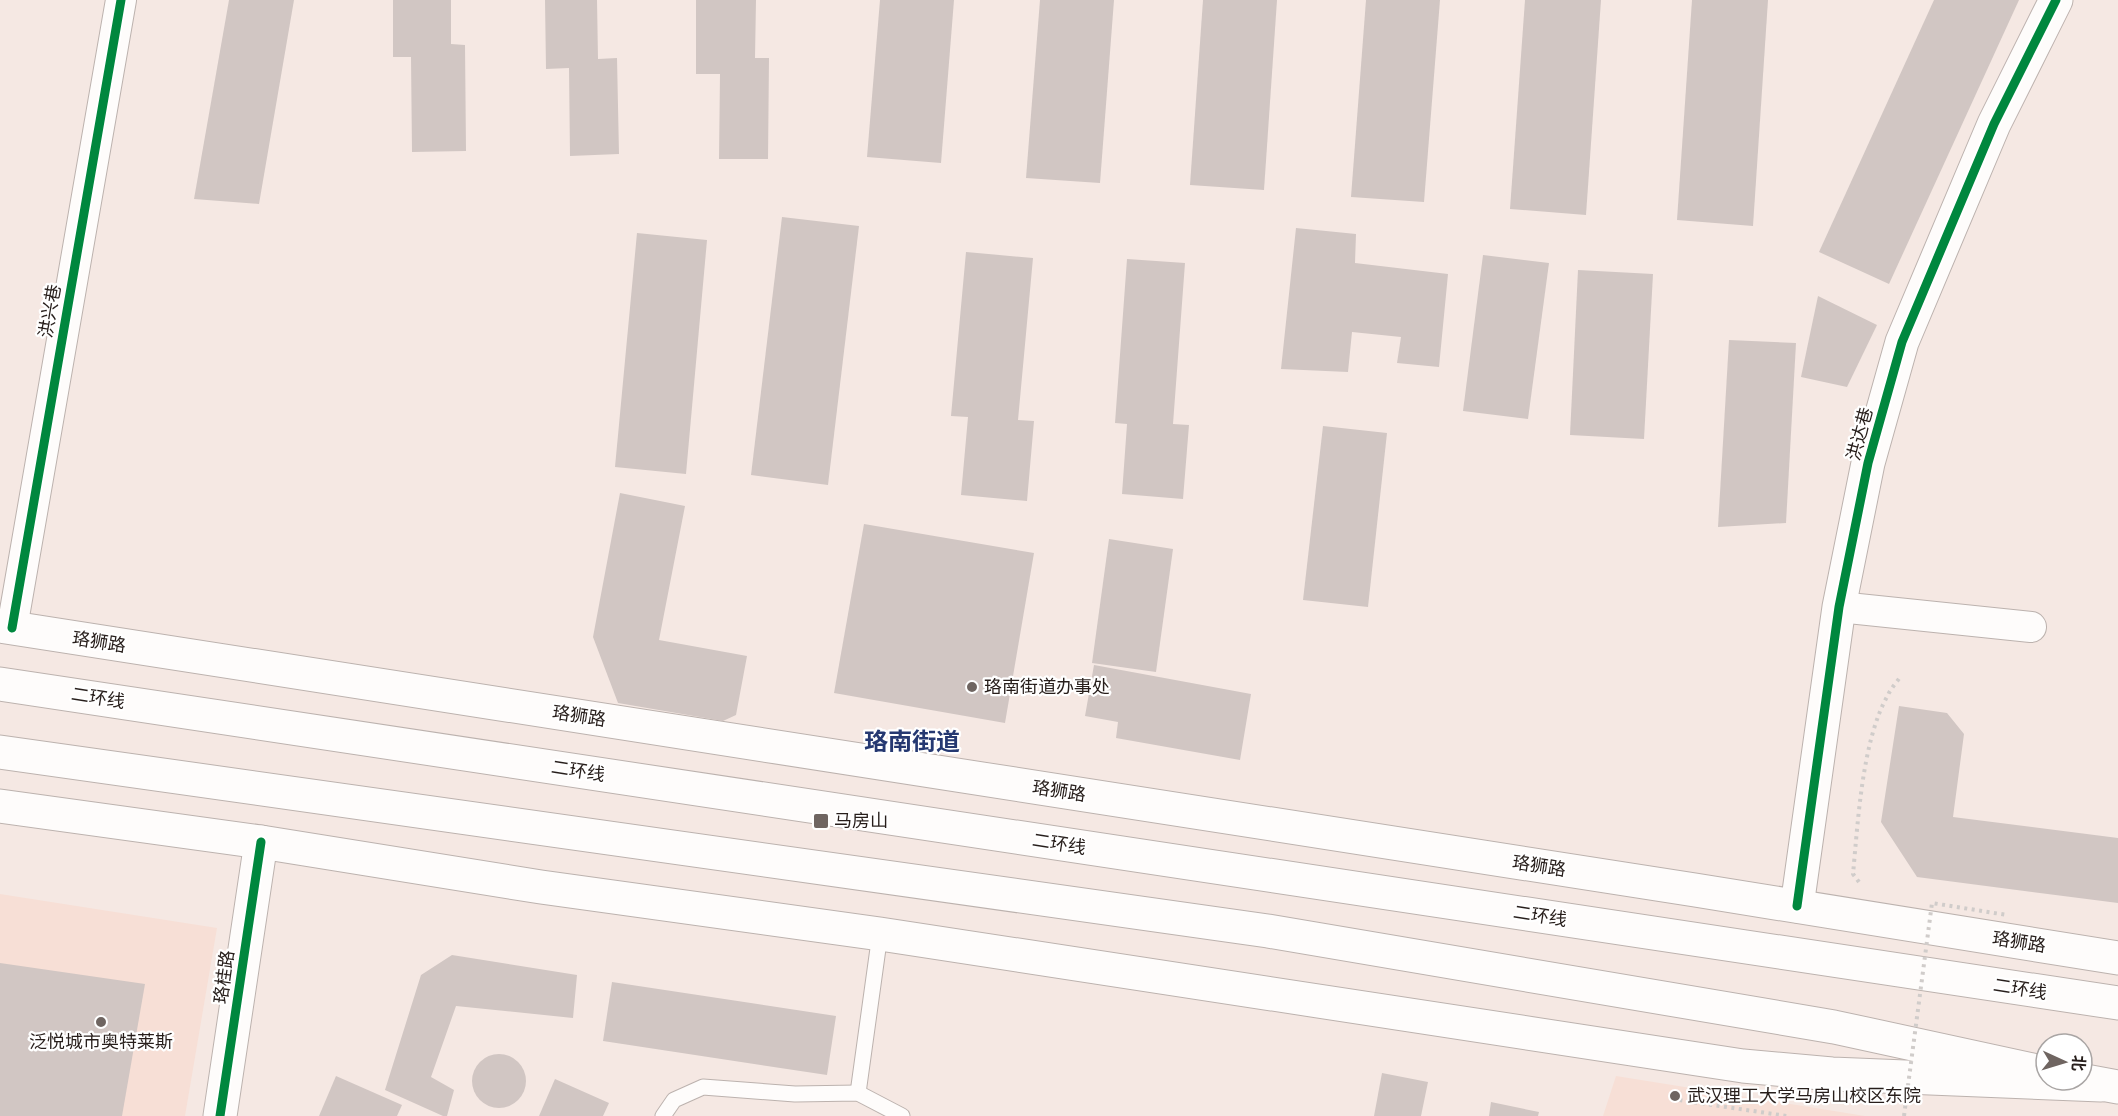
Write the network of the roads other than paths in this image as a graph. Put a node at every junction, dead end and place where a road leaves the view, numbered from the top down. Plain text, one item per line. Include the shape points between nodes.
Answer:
1 (121, 0) edge
2 (2056, 0) edge
3 (1839, 607) junction
4 (6, 627) edge
5 (2031, 627) dead end
6 (0, 684) edge
7 (0, 752) edge
8 (0, 806) edge
9 (261, 842) junction
10 (1797, 906) junction
11 (880, 934) junction
12 (2118, 958) edge
13 (2118, 1003) edge
14 (2034, 1070) edge
15 (2100, 1084) edge
16 (858, 1094) junction
17 (220, 1116) edge
18 (663, 1116) edge
19 (902, 1116) edge

1 - 4 street, 洪兴巷
2 - 3 main road, 洪达巷 via 1994,124 1902,342 1868,463
3 - 5 street
3 - 10 main road, 洪达巷
4 - 10 main road, 珞狮路
6 - 13 main road, 二环线
7 - 14 main road via 1268,931 1834,1027
8 - 9 main road
9 - 11 main road via 541,887
9 - 17 main road, 珞桂路
10 - 12 main road, 珞狮路
11 - 15 main road via 1743,1066 1832,1074
11 - 16 lane
16 - 18 lane via 703,1087 674,1100
16 - 19 lane

